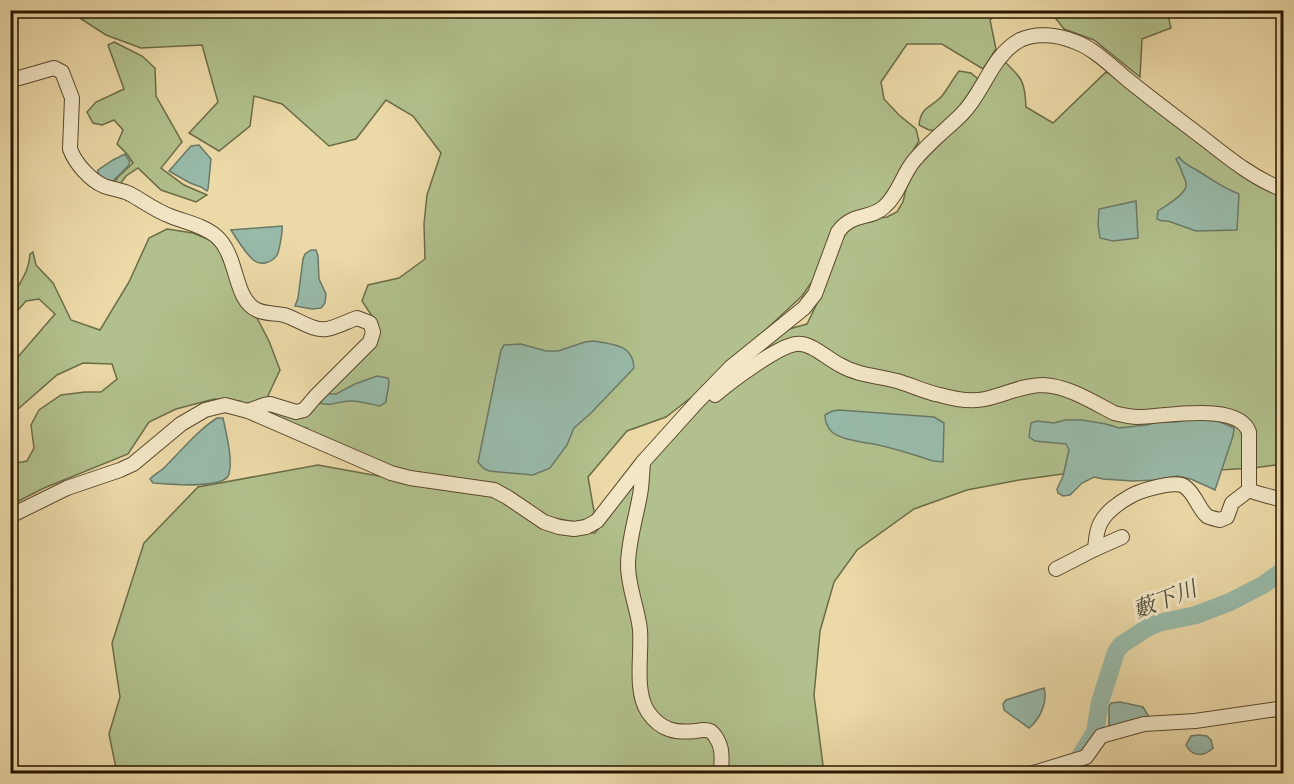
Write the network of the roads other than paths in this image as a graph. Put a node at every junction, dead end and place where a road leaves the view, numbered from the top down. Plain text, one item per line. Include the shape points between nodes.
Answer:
1 (10, 76) edge
2 (1284, 190) edge
3 (697, 402) junction
4 (248, 411) junction
5 (643, 462) junction
6 (1249, 490) junction
7 (1284, 501) edge
8 (10, 516) edge
9 (1122, 537) dead end
10 (1095, 549) junction
11 (1056, 568) dead end
12 (1284, 708) edge
13 (721, 774) edge
14 (1030, 774) edge

1 - 4 street via 12,80 54,68 62,72 72,98 72,155 97,183 216,237 229,253 242,295 252,307 322,329 357,318 370,322 370,342 304,410 296,412 270,404
2 - 3 street via 1232,160 1089,48 1060,36 1021,40 994,65 969,107 914,161 893,199 882,210 843,225 815,294 804,308 731,367
3 - 5 street
3 - 6 street via 708,400 780,349 802,344 842,367 940,395 977,400 1028,386 1049,386 1124,416 1191,413 1234,418 1242,421 1249,432
4 - 5 street via 391,473 494,490 544,522 574,529 597,521
4 - 8 street via 225,405 205,410 181,424 134,464 67,488
5 - 13 street via 628,566 640,629 643,700 655,720 672,731 710,731 720,743
6 - 7 street
6 - 10 street via 1232,503 1227,517 1220,520 1206,515 1193,495 1179,484 1130,495 1101,520
9 - 10 street
10 - 11 street
12 - 14 street via 1144,724 1101,736 1086,757

